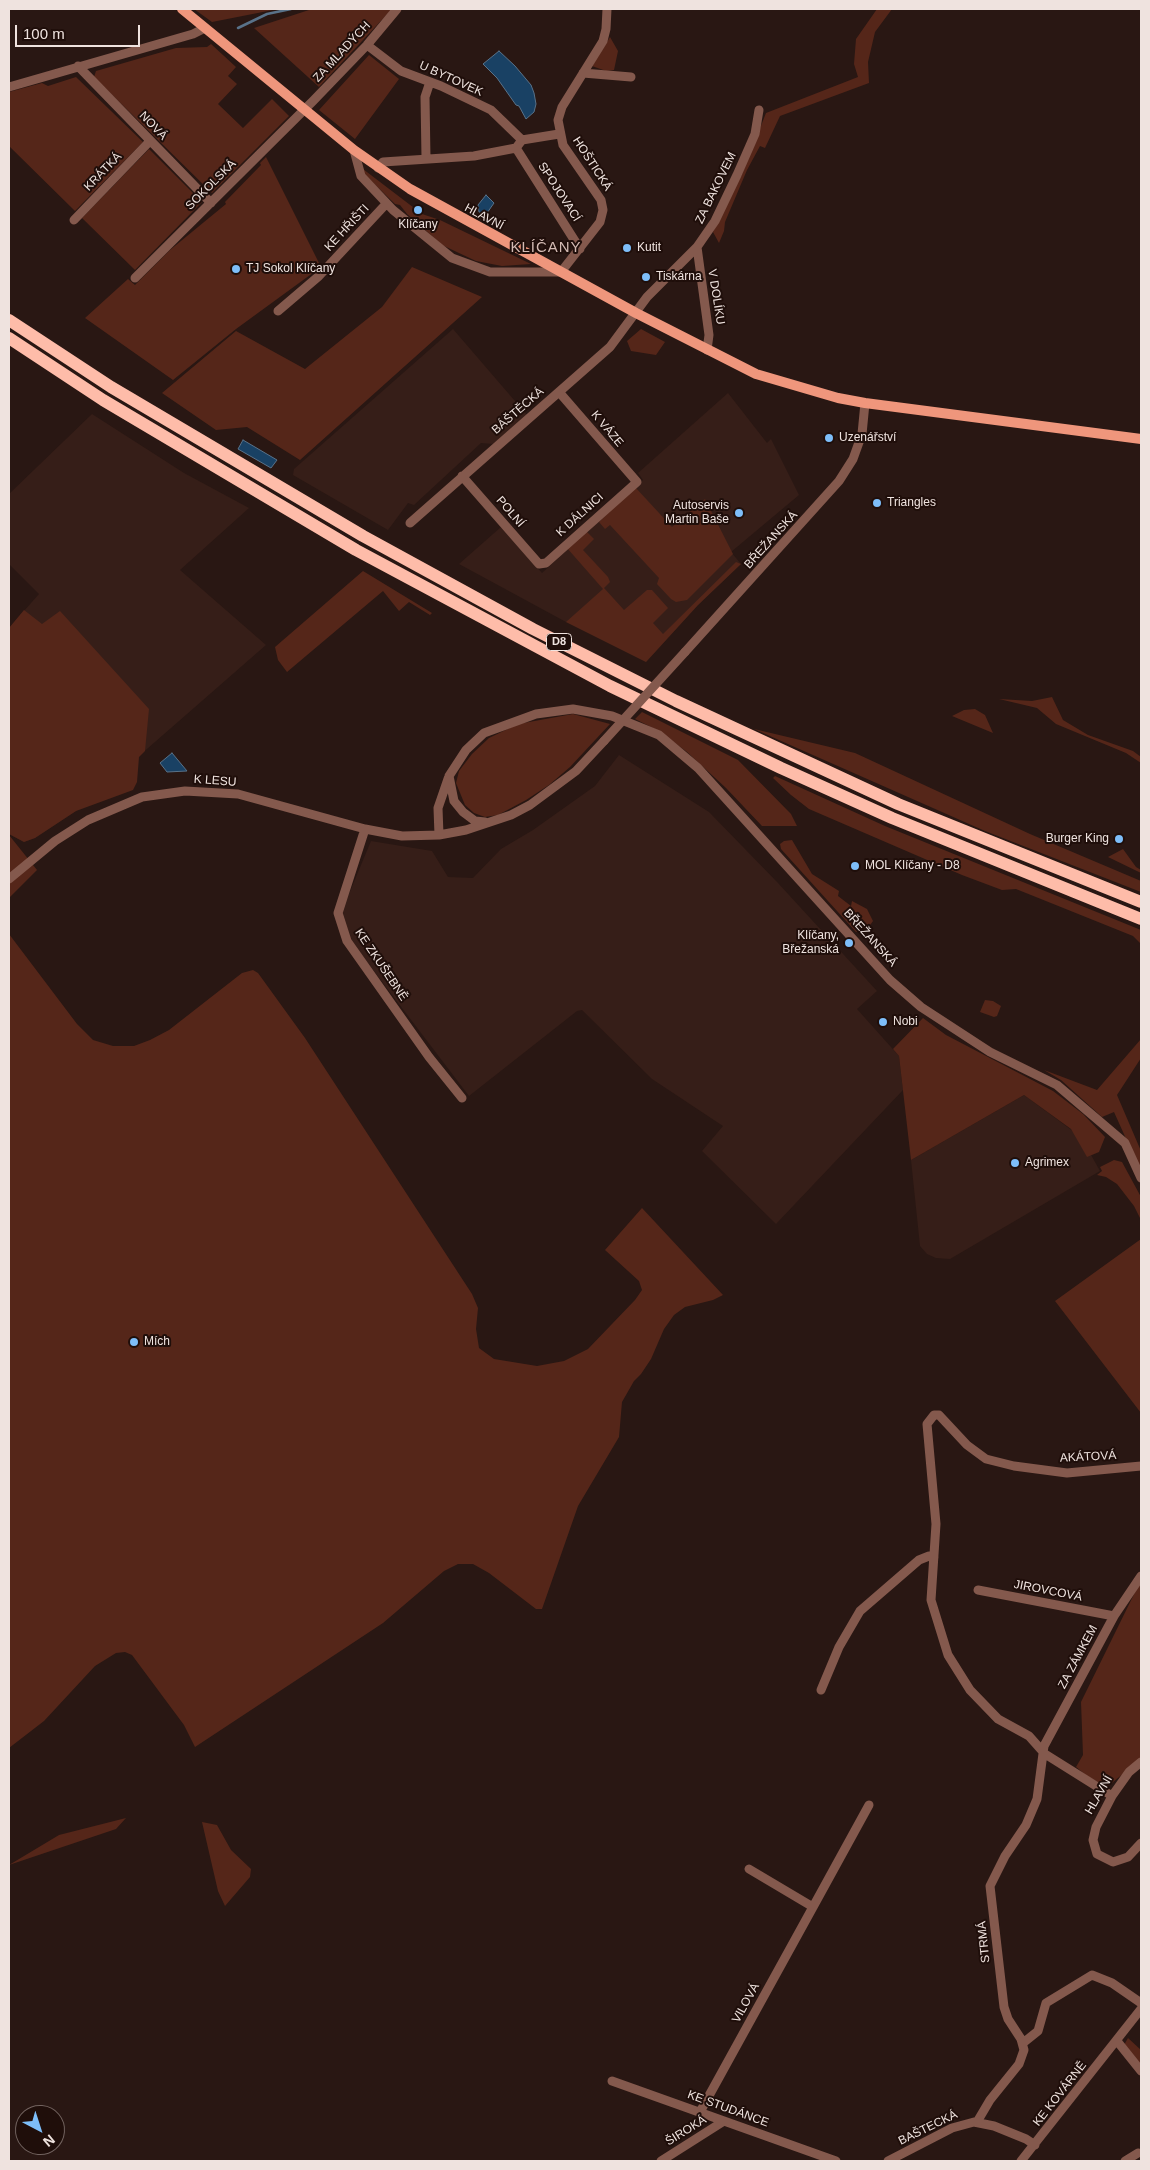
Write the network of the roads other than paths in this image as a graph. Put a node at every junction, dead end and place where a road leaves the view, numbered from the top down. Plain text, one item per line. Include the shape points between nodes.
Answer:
1 (182, 9) edge
2 (397, 9) edge
3 (607, 9) edge
4 (205, 28) junction
5 (367, 44) junction
6 (78, 66) junction
7 (583, 73) junction
8 (631, 77) dead end
9 (430, 82) junction
10 (9, 87) edge
11 (304, 110) junction
12 (759, 110) dead end
13 (559, 134) junction
14 (522, 140) junction
15 (150, 141) junction
16 (516, 148) junction
17 (354, 150) junction
18 (426, 158) junction
19 (378, 168) junction
20 (211, 203) junction
21 (386, 204) junction
22 (74, 220) dead end
23 (697, 247) junction
24 (580, 249) junction
25 (561, 272) junction
26 (135, 278) dead end
27 (278, 311) dead end
28 (636, 313) junction
29 (9, 320) edge
30 (9, 338) edge
31 (707, 350) junction
32 (559, 392) junction
33 (864, 403) junction
34 (1141, 439) edge
35 (462, 476) junction
36 (636, 482) joint
37 (410, 523) dead end
38 (539, 564) joint
39 (449, 776) junction
40 (490, 823) junction
41 (365, 829) junction
42 (439, 835) junction
43 (9, 879) edge
44 (1141, 902) edge
45 (1141, 919) edge
46 (462, 1098) dead end
47 (1141, 1178) edge
48 (1141, 1466) edge
49 (934, 1557) junction
50 (1141, 1576) edge
51 (978, 1590) dead end
52 (1114, 1616) junction
53 (821, 1690) dead end
54 (1045, 1754) junction
55 (1141, 1762) edge
56 (1112, 1796) junction
57 (869, 1805) dead end
58 (1141, 1843) edge
59 (749, 1869) dead end
60 (813, 1907) junction
61 (1141, 2003) edge
62 (1141, 2009) edge
63 (1117, 2041) junction
64 (1023, 2043) junction
65 (1141, 2071) edge
66 (612, 2081) dead end
67 (700, 2112) junction
68 (724, 2121) junction
69 (978, 2122) junction
70 (1035, 2146) junction
71 (1138, 2153) dead end
72 (661, 2161) edge
73 (836, 2161) edge
74 (888, 2161) edge
75 (1021, 2161) edge
76 (1125, 2161) edge

1 - 4 main road, HLAVNÍ
2 - 5 street, ZA MLADÝCH
3 - 7 street, HOŠTICKÁ via 603,41
4 - 6 street
4 - 11 main road, HLAVNÍ
5 - 9 street, U BYTOVEK via 401,71
5 - 11 street, ZA MLADÝCH
6 - 10 street
6 - 15 street, NOVÁ
7 - 8 street
7 - 13 street, HOŠTICKÁ via 562,107 558,120
9 - 14 street, U BYTOVEK via 491,110
9 - 18 street via 425,97
11 - 17 main road, HLAVNÍ
11 - 20 street, SOKOLSKÁ
12 - 23 street, ZA BAKOVEM via 755,134 737,175 715,221
13 - 14 street
13 - 24 street, HOŠTICKÁ via 563,146 601,200 603,210 600,222
14 - 16 street
15 - 20 street, NOVÁ
15 - 22 street, KRÁTKÁ
16 - 18 street via 474,156
16 - 24 street, SPOJOVACÍ
17 - 19 main road, HLAVNÍ
17 - 21 street, KE HŘIŠTI via 361,176
18 - 19 street via 383,162
19 - 25 main road, HLAVNÍ via 438,207
20 - 26 street, SOKOLSKÁ
21 - 25 street via 452,258 490,272
21 - 27 street, KE HŘIŠTI via 319,276
23 - 28 street, ZA BAKOVEM via 647,297
23 - 31 street, V DOLÍKU via 709,335
24 - 25 street, HOŠTICKÁ
25 - 28 main road, HLAVNÍ
28 - 31 main road, HLAVNÍ
28 - 32 street, BÁŠTĚCKÁ via 610,346
29 - 44 highway, D8 via 111,387 363,536 542,633 684,705 898,804
30 - 45 highway, D8 via 103,400 356,550 602,682 892,818
31 - 33 main road, HLAVNÍ via 771,380
32 - 35 street, BÁŠTĚCKÁ
32 - 36 street, K VÁZE
33 - 34 main road, HLAVNÍ
33 - 40 street, BŘEŽANSKÁ, bridge via 862,434 853,459 839,482 576,771 530,806
35 - 37 street, BÁŠTĚCKÁ
35 - 38 street, POLNÍ
36 - 38 street, K DÁLNICI via 546,563
39 - 40 street via 454,801 463,812 475,821
39 - 42 street, BŘEŽANSKÁ via 438,808
39 - 47 street, BŘEŽANSKÁ via 466,750 484,733 536,714 573,709 612,716 659,735 698,768 890,980 921,1007 990,1052 1057,1085 1125,1143
40 - 42 street, BŘEŽANSKÁ
41 - 42 street, K LESU via 402,836
41 - 43 street, K LESU via 238,794 185,791 151,795 88,820 55,841
41 - 46 street, KE ZKUŠEBNĚ via 338,913 346,941
48 - 49 street, AKÁTOVÁ via 1067,1473 986,1459 967,1446 941,1416 934,1415 927,1424 935,1515
49 - 53 street via 919,1560 860,1611
49 - 54 street via 931,1600 948,1655 981,1703 998,1719 1029,1736
50 - 52 street, ZA ZÁMKEM
51 - 52 street, JIROVCOVÁ
52 - 54 street, ZA ZÁMKEM via 1044,1746
54 - 56 street
54 - 64 street, STRMÁ via 1037,1800 990,1886 1004,2007
55 - 56 street, HLAVNÍ via 1129,1772
56 - 58 street, HLAVNÍ via 1094,1830 1096,1852 1106,1860 1120,1861 1130,1856
57 - 60 street, VILOVÁ
59 - 60 street
60 - 67 street, VILOVÁ
61 - 64 street via 1112,1983 1092,1975 1046,2003 1038,2032
62 - 63 street, KE KOVÁRNĚ
63 - 65 street
63 - 70 street, KE KOVÁRNĚ
64 - 69 street via 1019,2064 990,2100
66 - 67 street, KE STUDÁNCE
67 - 68 street, KE STUDÁNCE
68 - 72 street, ŠIROKÁ
68 - 73 street, KE STUDÁNCE
69 - 70 street, BAŠTECKÁ via 1026,2139
69 - 74 street, BAŠTECKÁ via 956,2126
70 - 75 street, KE KOVÁRNĚ
71 - 76 street

